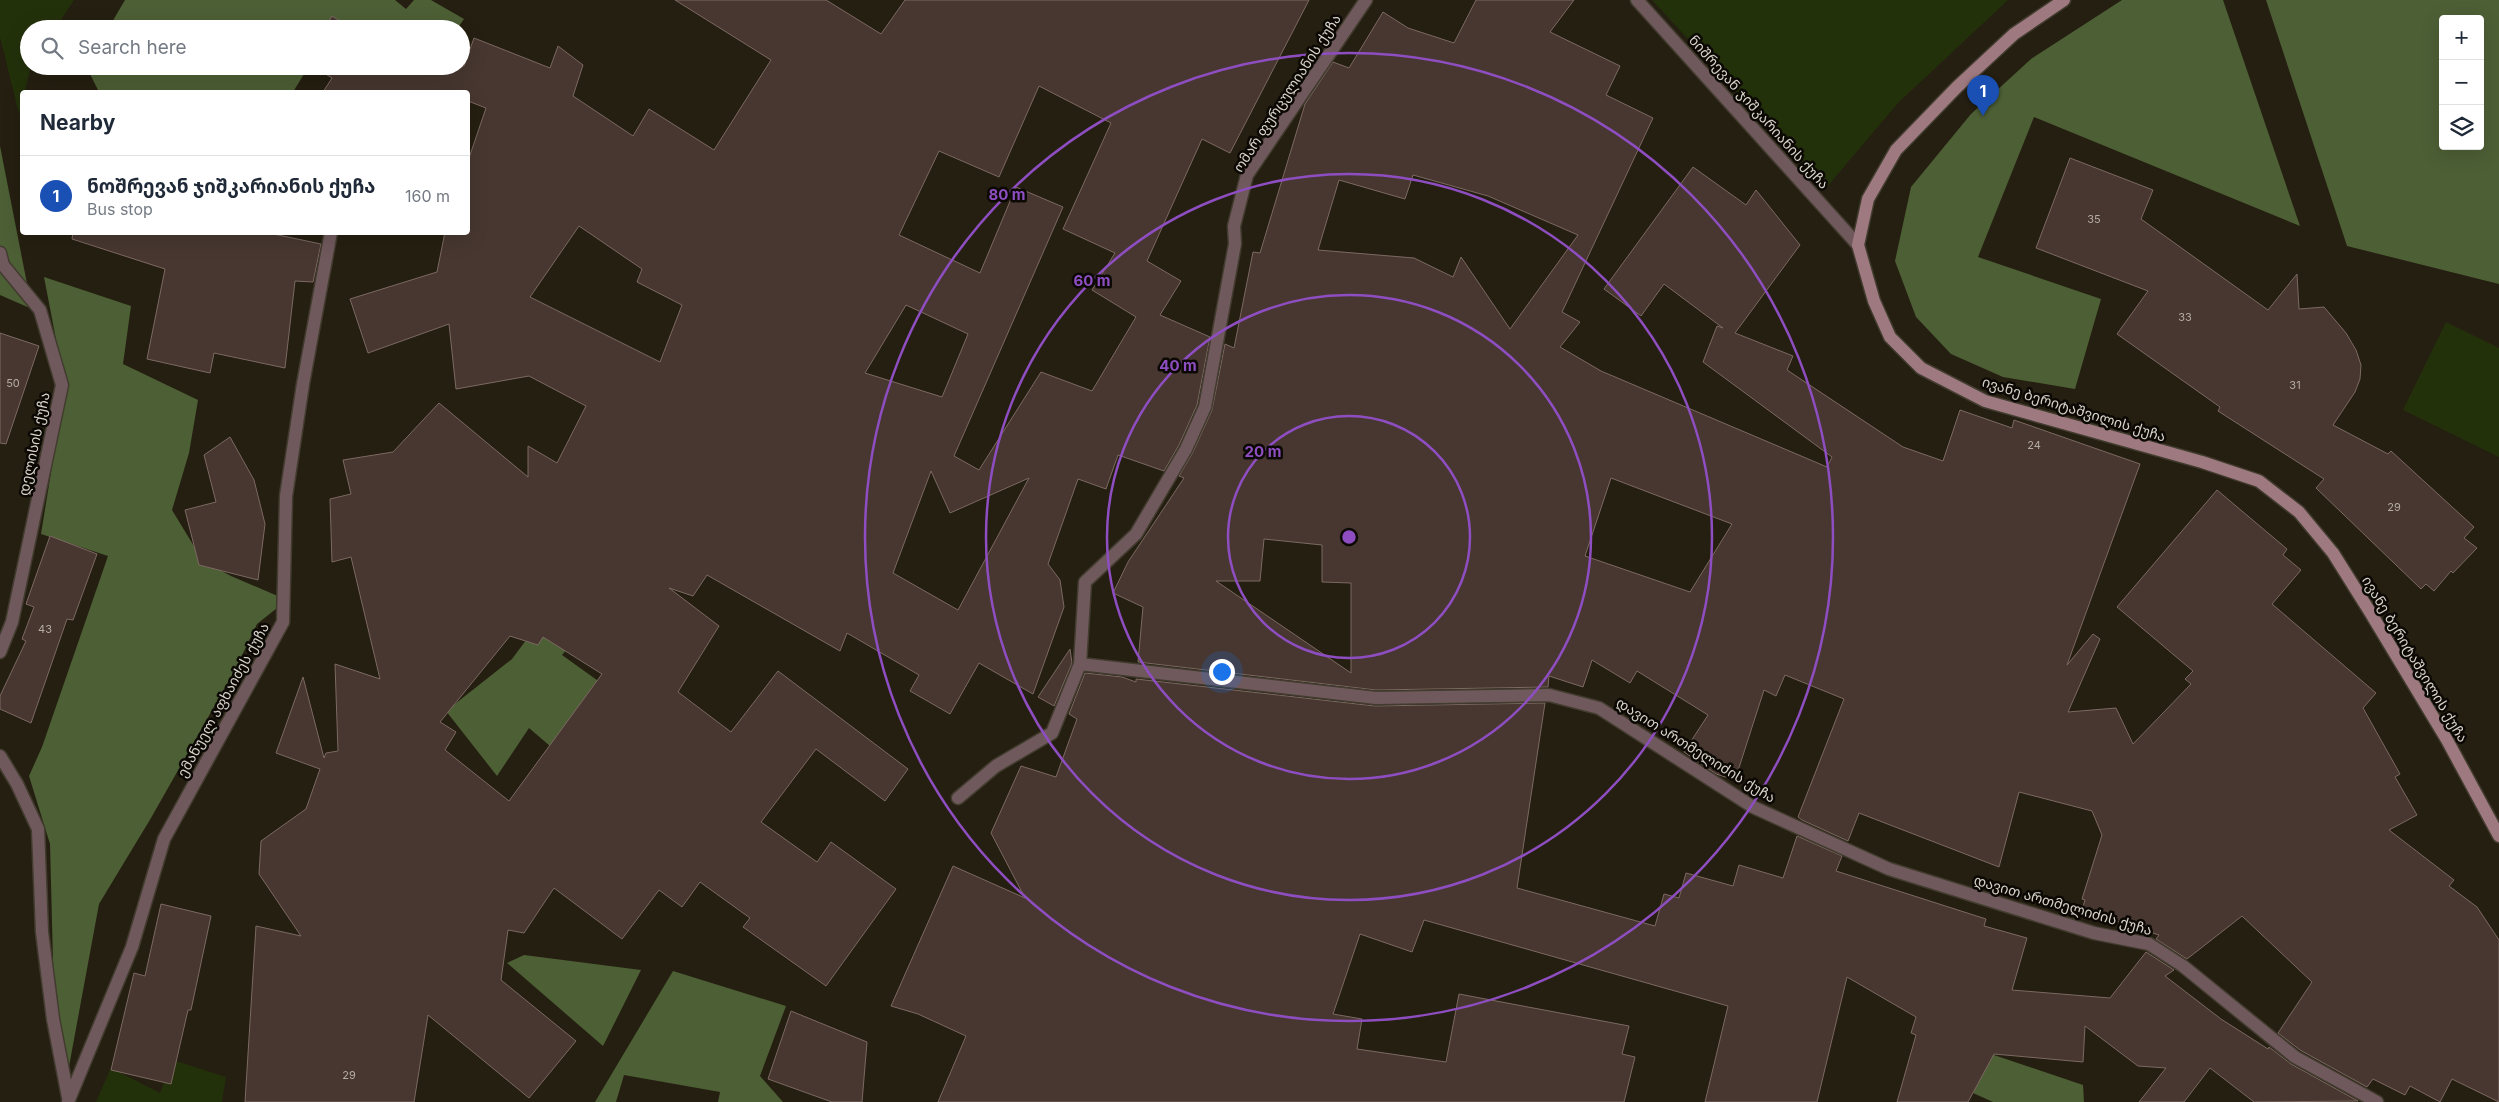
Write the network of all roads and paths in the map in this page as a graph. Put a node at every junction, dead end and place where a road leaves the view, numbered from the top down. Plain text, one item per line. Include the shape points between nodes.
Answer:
1 (1366, 0) edge
2 (1637, 0) edge
3 (2064, 0) edge
4 (330, 235) edge
5 (1858, 245) junction
6 (0, 253) edge
7 (0, 652) edge
8 (1080, 664) junction
9 (0, 756) edge
10 (958, 798) dead end
11 (2499, 836) edge
12 (68, 1100) edge
13 (2377, 1102) edge

1 - 8 street, ომარ ფურცულიანის ქუჩა via 1247,175 1234,226 1235,244 1205,407 1186,449 1136,534 1085,582
2 - 5 street, ნიშრევან ჯიშკარიანის ქუჩა
3 - 5 main road, ივანე ბერიტაშვილის ქუჩა via 2014,34 1896,150 1868,199
4 - 12 street, ემანუელ აფხაიძეს ქუჩა via 286,496 283,622 164,839 132,946
5 - 11 main road, ივანე ბერიტაშვილის ქუჩა via 1874,301 1890,338 1921,368 1985,401 2259,480 2299,512 2333,553 2370,612 2447,740
6 - 7 street, დელისის ქუჩა via 3,266 40,310 62,385 12,622
8 - 10 street, ომარ ფურცულიანის ქუჩა via 1052,733 996,766
8 - 13 street, დავით ართმელიძის ქუჩა via 1376,698 1549,695 1599,708 1753,807 1889,869 2094,933 2149,944 2183,966 2295,1058
9 - 12 street via 38,829 42,932

